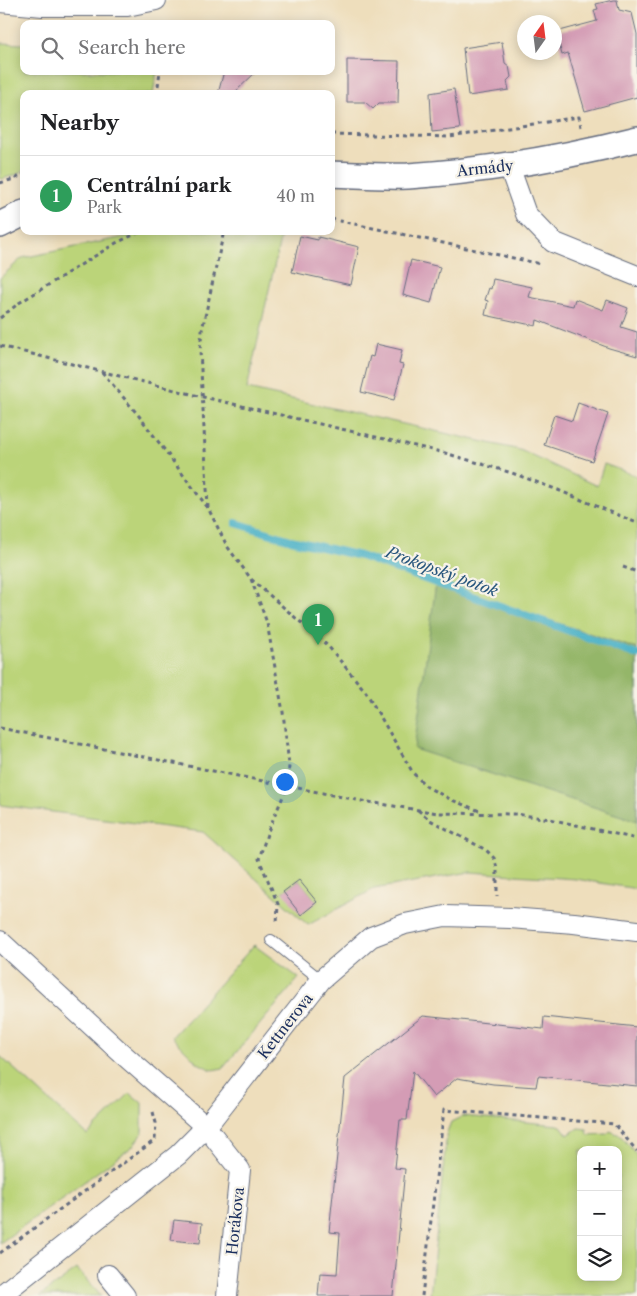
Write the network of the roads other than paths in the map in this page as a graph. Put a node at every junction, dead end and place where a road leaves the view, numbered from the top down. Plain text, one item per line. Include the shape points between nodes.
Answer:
1 (156, 0) edge
2 (0, 2) edge
3 (637, 139) edge
4 (509, 166) junction
5 (335, 174) edge
6 (20, 215) edge
7 (0, 225) edge
8 (637, 276) edge
9 (637, 931) edge
10 (271, 940) road end
11 (0, 941) edge
12 (321, 980) junction
13 (206, 1127) junction
14 (108, 1275) dead end
15 (0, 1296) edge
16 (125, 1296) edge
17 (227, 1296) edge

1 - 2 street via 127,6 43,6
3 - 4 street, Armády
4 - 5 street, Armády via 406,176
4 - 8 street via 526,214 553,242
6 - 7 street
9 - 12 street, Kettnerova via 574,923 445,916 405,924 371,937
10 - 12 lane
11 - 13 street, Horákova
12 - 13 street, Kettnerova
13 - 15 street, Kettnerova via 178,1155
13 - 17 street, Horákova via 240,1170
14 - 16 street

